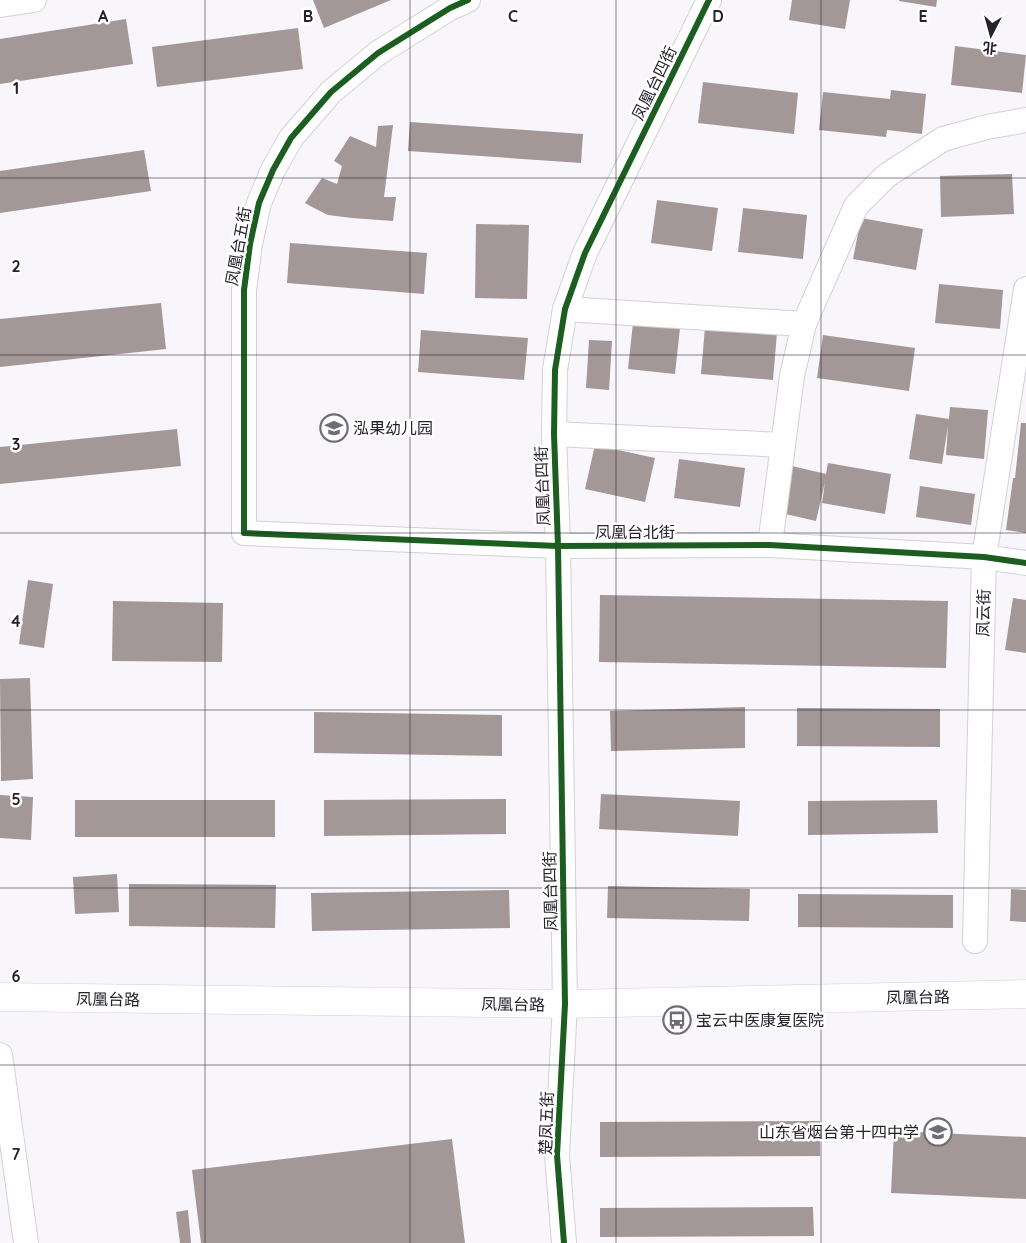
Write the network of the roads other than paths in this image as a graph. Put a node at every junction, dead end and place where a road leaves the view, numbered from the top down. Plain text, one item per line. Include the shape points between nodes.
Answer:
1 (34, 0) edge
2 (468, 0) edge
3 (709, 0) edge
4 (0, 5) edge
5 (1026, 120) edge
6 (1026, 289) edge
7 (565, 309) junction
8 (804, 324) junction
9 (554, 434) junction
10 (783, 445) junction
11 (244, 533) joint
12 (770, 545) junction
13 (558, 546) junction
14 (984, 557) junction
15 (1026, 562) edge
16 (975, 941) dead end
17 (1026, 994) edge
18 (0, 997) edge
19 (565, 1004) junction
20 (0, 1055) edge
21 (26, 1243) edge
22 (564, 1243) edge

1 - 4 street
2 - 11 street, 凤凰台五街 via 378,53 331,92 291,138 259,203 244,290
3 - 7 street, 凤凰台四街 via 586,253
5 - 8 street via 943,139 886,176 856,206
6 - 14 street, 凤云街
7 - 8 street
7 - 9 street, 凤凰台四街 via 555,370
8 - 10 street via 792,376
9 - 10 street
9 - 13 street, 凤凰台四街
10 - 12 street
11 - 13 street, 凤凰台北街
12 - 13 street, 凤凰台北街
12 - 14 street, 凤凰台北街
13 - 19 street, 凤凰台四街
14 - 15 street, 凤凰台北街
14 - 16 street, 凤云街
17 - 19 street, 凤凰台路
18 - 19 street, 凤凰台路
19 - 22 street, 楚凤五街 via 557,1155
20 - 21 street

